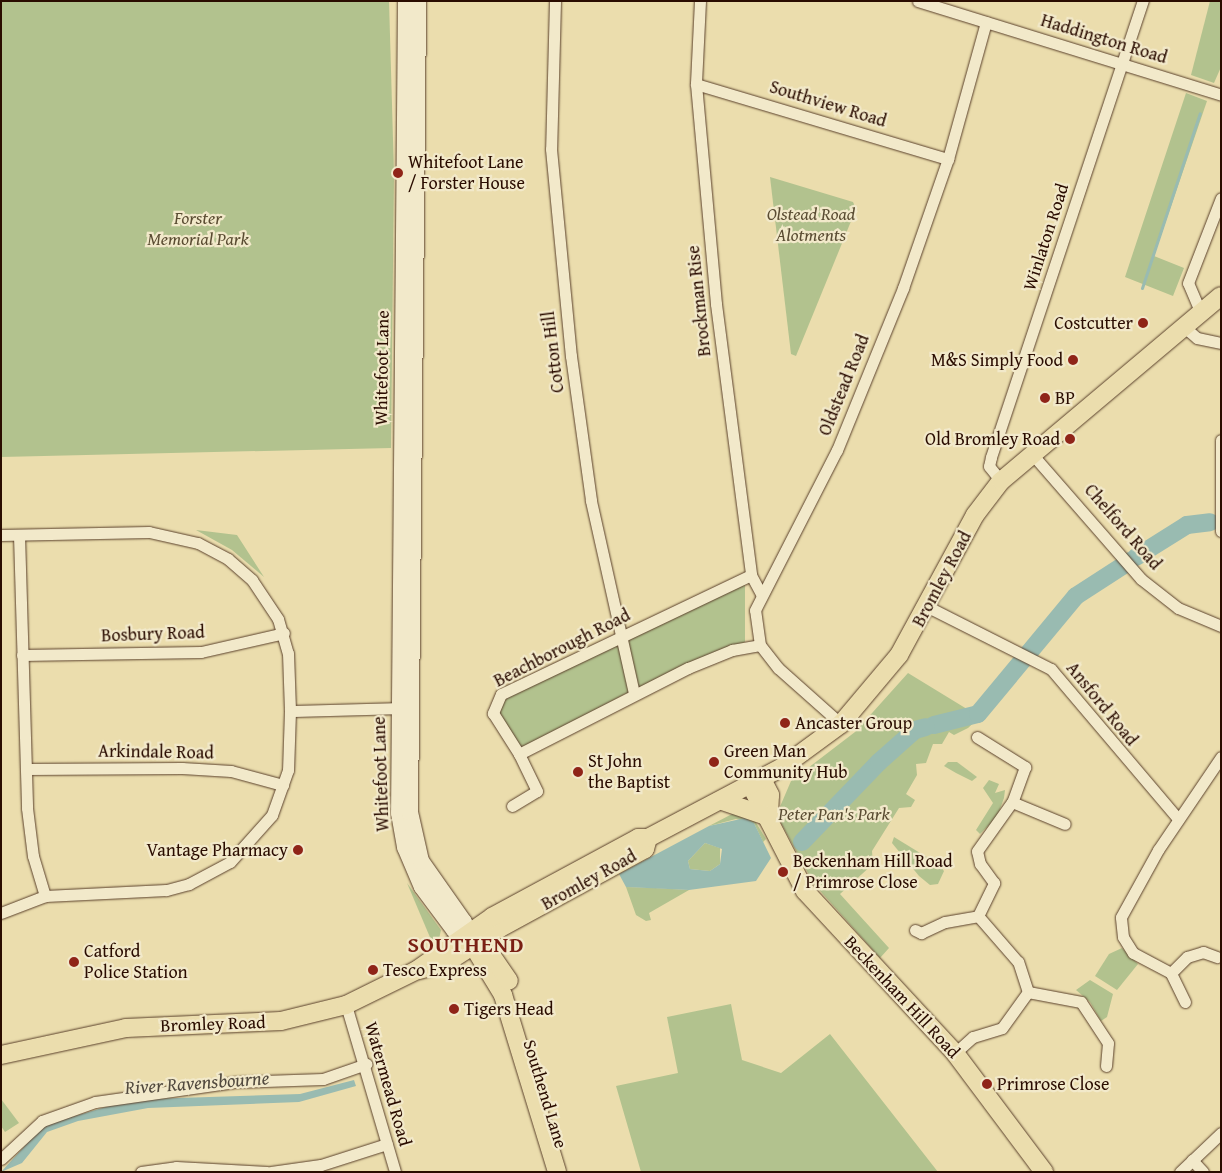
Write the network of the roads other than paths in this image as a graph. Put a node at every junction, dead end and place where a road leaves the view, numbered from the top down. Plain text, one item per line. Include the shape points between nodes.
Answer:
1 (406, 1) edge
2 (418, 1) edge
3 (555, 1) edge
4 (700, 1) edge
5 (918, 1) edge
6 (1143, 1) edge
7 (986, 22) junction
8 (1122, 62) junction
9 (696, 84) junction
10 (1221, 95) edge
11 (948, 159) junction
12 (1221, 198) edge
13 (1221, 228) edge
14 (1208, 231) junction
15 (1221, 296) edge
16 (1200, 311) junction
17 (1182, 325) junction
18 (1221, 343) edge
19 (1221, 440) edge
20 (1032, 454) junction
21 (1001, 481) junction
22 (1221, 531) edge
23 (1, 535) edge
24 (19, 535) junction
25 (751, 575) junction
26 (761, 594) junction
27 (928, 607) junction
28 (1221, 626) edge
29 (284, 633) junction
30 (622, 637) junction
31 (760, 645) junction
32 (22, 655) junction
33 (634, 694) junction
34 (405, 708) junction
35 (290, 711) junction
36 (841, 724) junction
37 (977, 737) dead end
38 (519, 754) junction
39 (1221, 757) edge
40 (26, 770) junction
41 (756, 782) junction
42 (283, 785) junction
43 (722, 801) junction
44 (1012, 802) junction
45 (512, 806) dead end
46 (768, 817) junction
47 (1178, 819) junction
48 (1065, 824) dead end
49 (44, 896) junction
50 (1, 913) edge
51 (978, 916) junction
52 (915, 930) dead end
53 (470, 940) junction
54 (1217, 957) dead end
55 (1171, 973) junction
56 (1028, 992) junction
57 (1185, 1002) dead end
58 (346, 1005) junction
59 (955, 1053) junction
60 (1, 1055) edge
61 (366, 1064) junction
62 (1106, 1066) dead end
63 (1221, 1133) edge
64 (387, 1144) junction
65 (556, 1149) junction
66 (1, 1159) edge
67 (1192, 1160) junction
68 (141, 1172) edge
69 (269, 1172) edge
70 (395, 1172) edge
71 (557, 1172) edge
72 (569, 1172) edge
73 (1044, 1172) edge
74 (1180, 1172) edge
75 (1203, 1172) edge

1 - 34 street, Whitefoot Lane
2 - 34 street, Whitefoot Lane
3 - 30 street, Cotton Hill via 550,64 553,192 586,468
4 - 9 street, Brockman Rise
5 - 7 street, Haddington Road
6 - 8 street, Winlaton Road
7 - 8 street, Haddington Road
7 - 11 street, Oldstead Road
8 - 10 street, Haddington Road
8 - 21 street, Winlaton Road via 991,457 990,466
9 - 11 street, Southview Road
9 - 25 street, Brockman Rise via 726,399
11 - 26 street, Oldstead Road via 903,288 837,450
12 - 14 street
13 - 14 street
14 - 16 street via 1188,283
15 - 16 main road, Bromley Road
16 - 17 main road, Bromley Road
17 - 18 street via 1197,338
17 - 20 main road, Bromley Road
19 - 22 street
20 - 21 main road, Bromley Road
20 - 28 street, Chelford Road via 1141,579 1178,608
21 - 27 main road, Bromley Road via 975,515
23 - 24 street
24 - 29 street via 149,532 198,543 228,559 252,580
24 - 32 street
25 - 26 street, Brockman Rise
25 - 30 street, Beachborough Road
26 - 31 street, Oldstead Road via 755,616
27 - 36 main road, Bromley Road via 899,655
27 - 47 street, Ansford Road via 1044,666
29 - 32 street, Bosbury Road via 202,652
29 - 35 street
30 - 33 street, Cotton Hill
30 - 38 street, Beachborough Road via 498,697 495,717
31 - 33 street via 732,650
31 - 36 street, Oldstead Road via 778,668
32 - 40 street
33 - 38 street
34 - 35 street
34 - 53 street, Whitefoot Lane via 399,813 404,847 422,887 454,930
35 - 42 street
36 - 41 main road, Bromley Road
37 - 44 street via 1025,767
38 - 45 street via 537,791
39 - 47 street
40 - 42 street, Arkindale Road via 182,768 231,771
40 - 49 street via 30,841
41 - 43 main road, Bromley Road
41 - 46 main road, Beckenham Hill Road via 770,795
42 - 49 street via 272,815 251,843 206,876 166,890
43 - 46 main road
43 - 53 main road, Bromley Road via 648,838 645,849
44 - 48 street
44 - 51 street via 977,851 980,864 994,883
46 - 59 main road, Beckenham Hill Road via 805,891
47 - 55 street via 1124,907 1123,937 1141,960
49 - 50 street
51 - 52 street via 945,922 933,930
51 - 56 street via 1018,962
53 - 58 main road, Bromley Road via 434,968 417,970
53 - 65 main road, Southend Lane via 477,958 498,984 512,1009
54 - 55 street via 1203,952 1187,957
55 - 57 street
56 - 59 street via 1002,1028 973,1037
56 - 62 street via 1081,1002 1108,1043
58 - 60 main road, Bromley Road via 281,1021 126,1028
58 - 61 street, Watermead Road
59 - 73 main road, Beckenham Hill Road
61 - 64 street, Watermead Road
61 - 66 street via 322,1079 235,1082 95,1102 42,1121
63 - 67 street
64 - 69 street via 321,1166
64 - 70 street, Watermead Road
65 - 71 main road, Southend Lane
65 - 72 main road, Southend Lane
67 - 74 street
67 - 75 street
68 - 69 street via 176,1167

